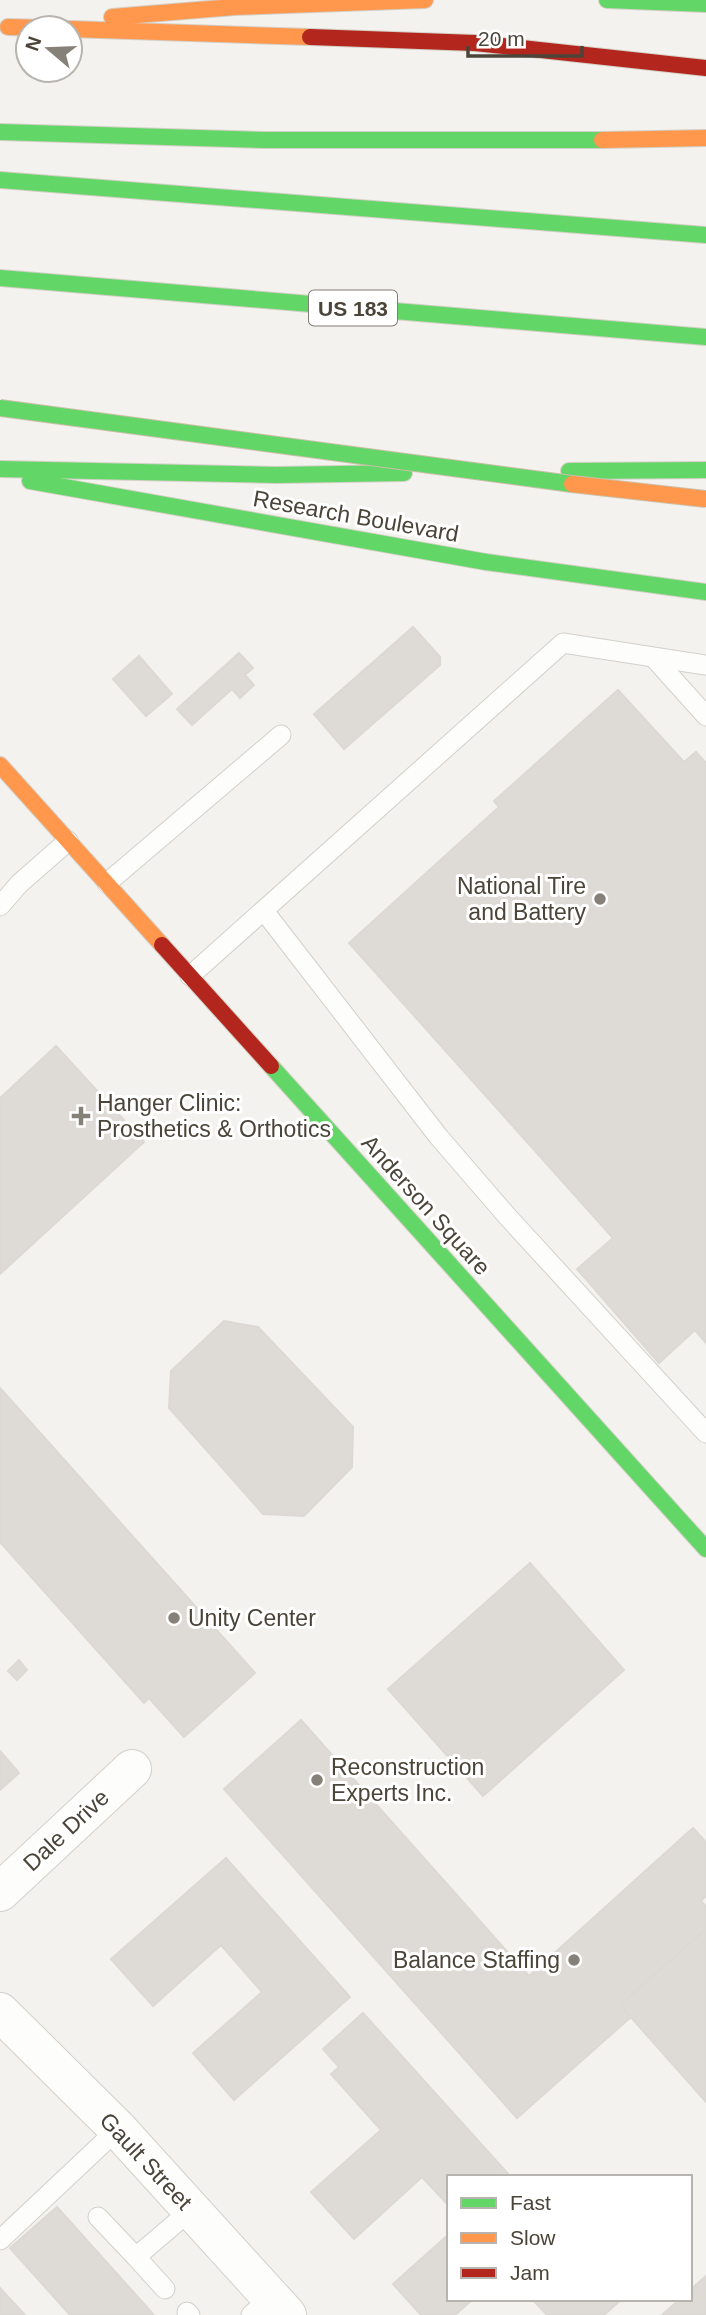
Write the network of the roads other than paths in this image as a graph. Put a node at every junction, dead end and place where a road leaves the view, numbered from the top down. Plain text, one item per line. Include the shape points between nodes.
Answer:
1 (425, 0) edge
2 (607, 0) edge
3 (265, 3) edge
4 (706, 4) edge
5 (0, 5) edge
6 (4, 27) edge
7 (84, 29) edge
8 (706, 68) edge
9 (0, 132) edge
10 (706, 138) edge
11 (0, 180) edge
12 (706, 235) edge
13 (0, 278) edge
14 (706, 338) edge
15 (0, 408) edge
16 (0, 469) edge
17 (706, 470) edge
18 (0, 476) edge
19 (706, 499) edge
20 (706, 592) edge
21 (654, 658) junction
22 (706, 665) edge
23 (706, 716) edge
24 (281, 735) dead end
25 (0, 765) edge
26 (68, 841) junction
27 (107, 883) junction
28 (0, 906) edge
29 (264, 911) junction
30 (190, 976) junction
31 (706, 1433) edge
32 (706, 1549) edge
33 (132, 1769) dead end
34 (0, 1892) edge
35 (0, 2012) edge
36 (118, 2129) junction
37 (191, 2210) junction
38 (98, 2217) dead end
39 (0, 2240) edge
40 (136, 2257) junction
41 (165, 2289) dead end
42 (269, 2309) edge

1 - 3 main road
2 - 4 main road
3 - 6 main road
5 - 6 lane
7 - 8 main road via 475,43
9 - 10 main road via 132,138
11 - 12 main road
13 - 14 main road, US 183
15 - 19 main road, bridge
16 - 17 main road via 276,475
18 - 20 main road, Research Boulevard via 486,562
21 - 22 lane
21 - 23 lane
21 - 29 lane via 563,643
24 - 27 lane
25 - 26 main road, Anderson Square
26 - 27 main road, Anderson Square
26 - 28 lane
27 - 30 main road, Anderson Square
29 - 30 lane
29 - 31 lane via 438,1136
30 - 32 main road, Anderson Square
33 - 34 street, Dale Drive
35 - 36 street, Gault Street
36 - 37 street, Gault Street
36 - 39 lane
37 - 40 lane
37 - 42 street, Gault Street
38 - 40 lane
40 - 41 lane

